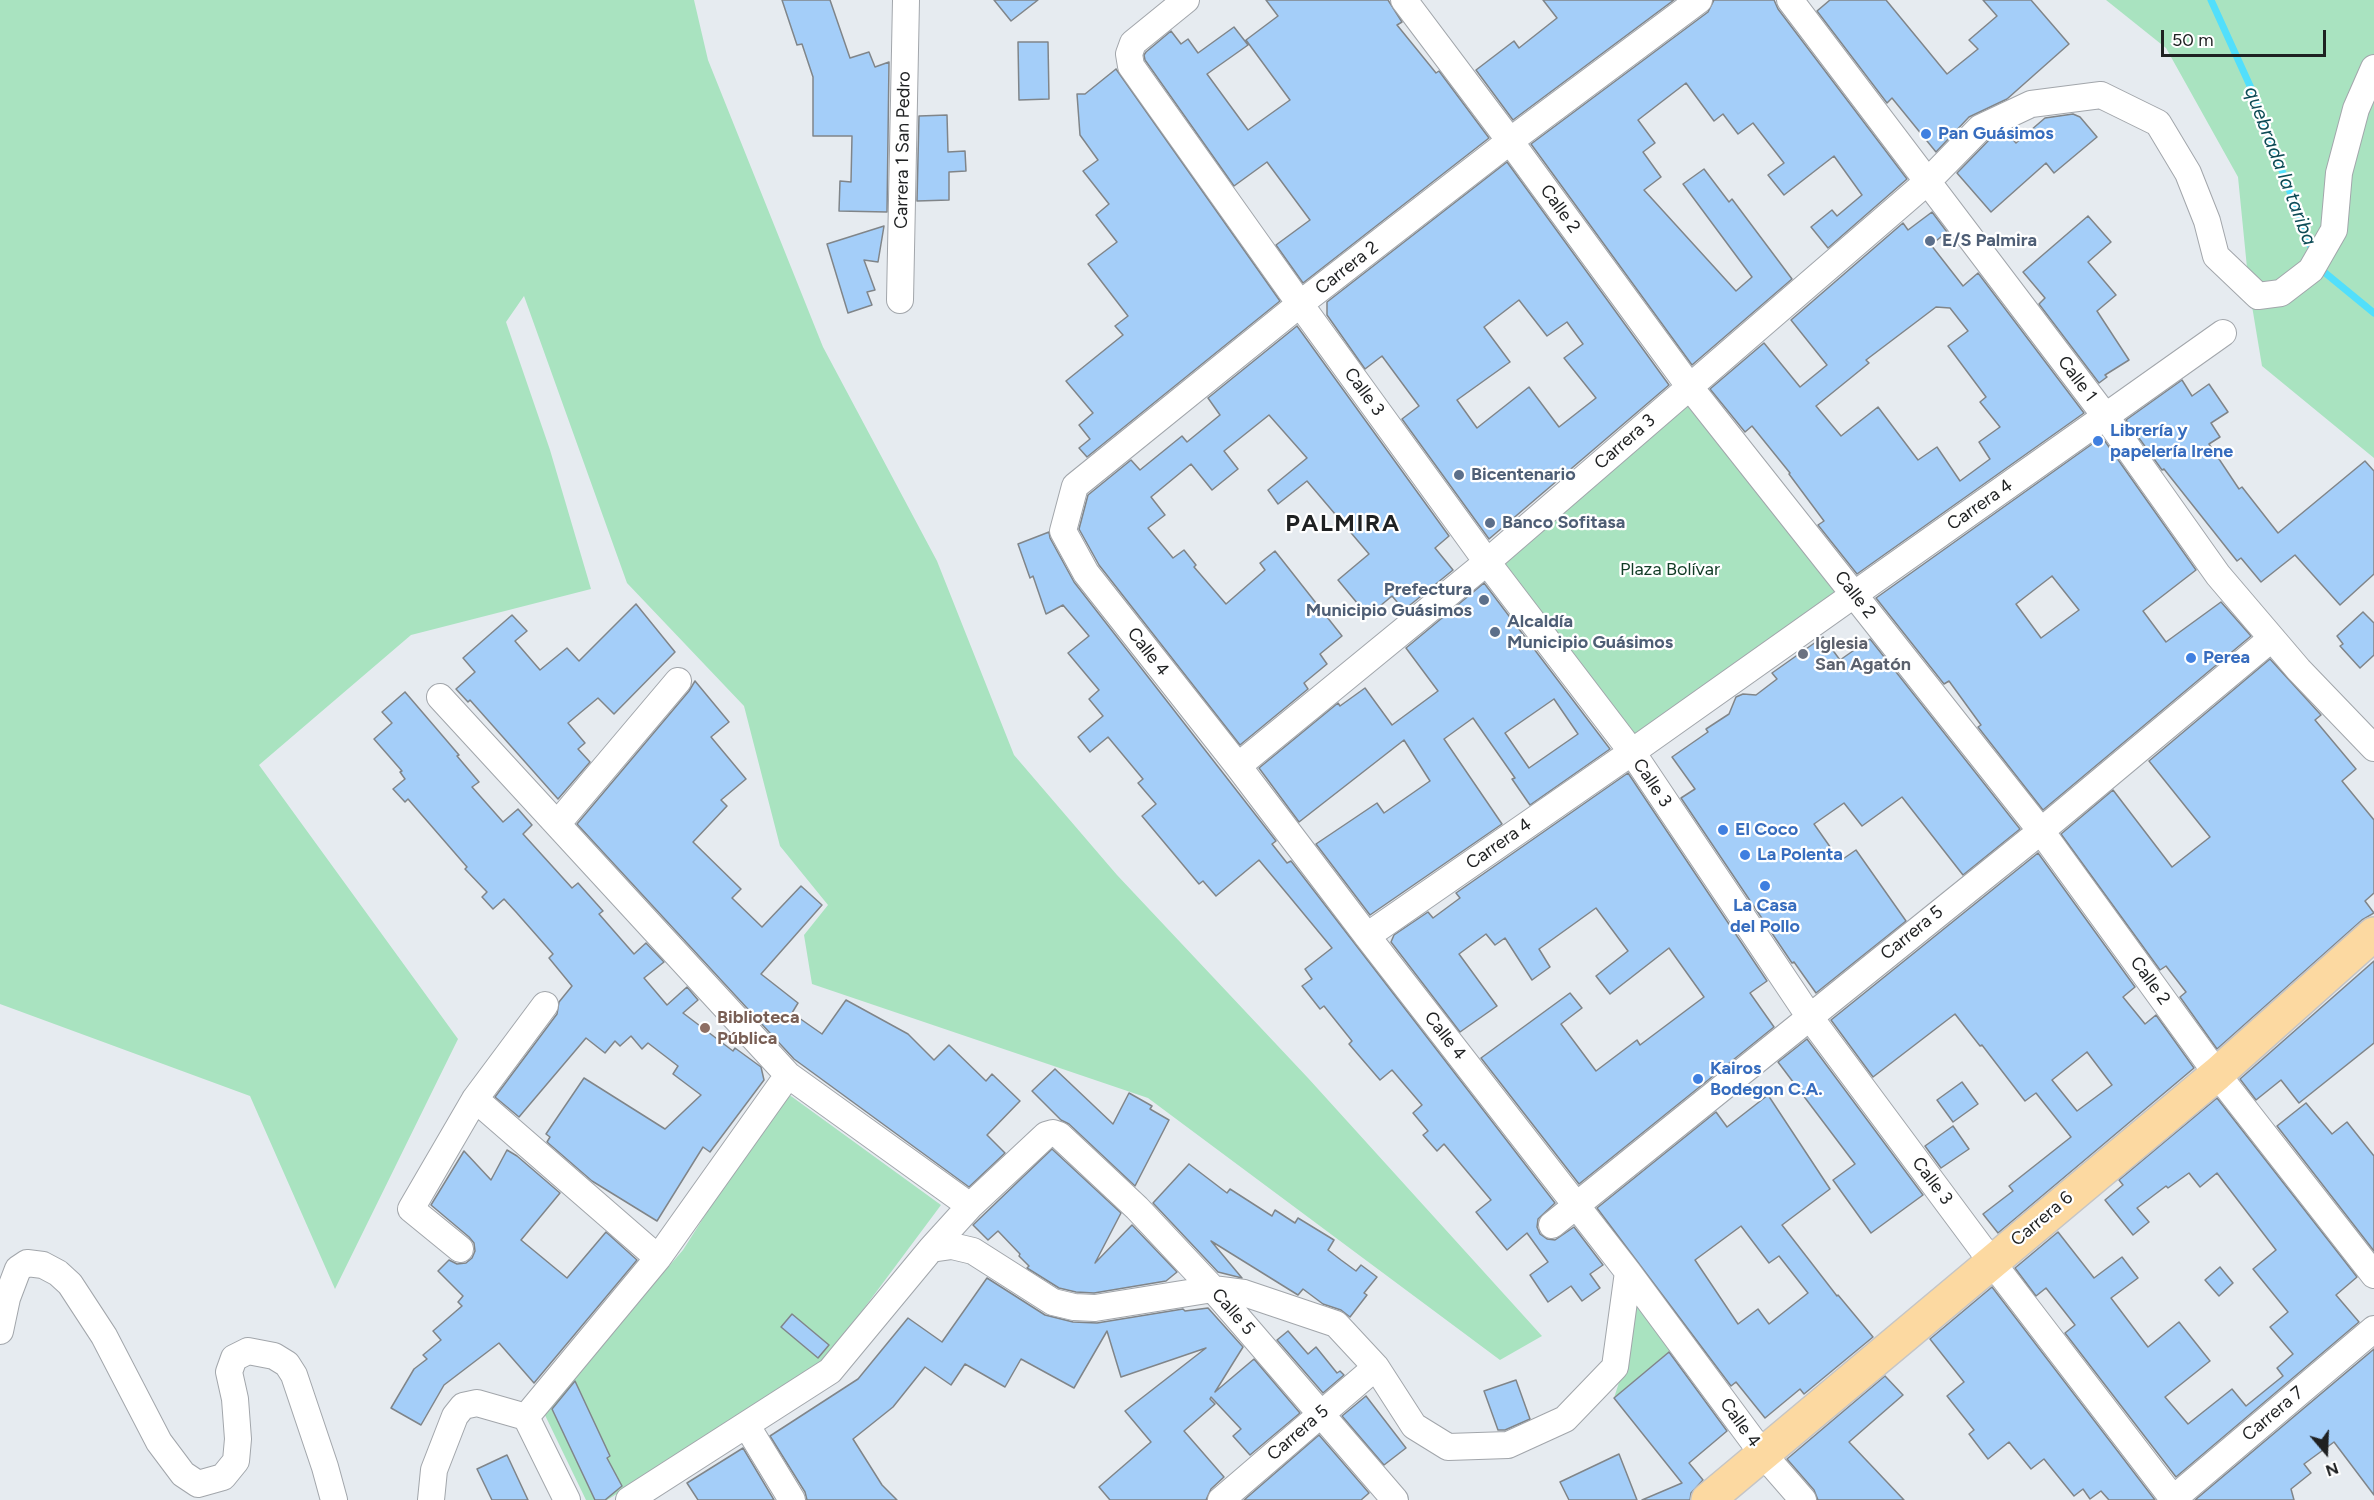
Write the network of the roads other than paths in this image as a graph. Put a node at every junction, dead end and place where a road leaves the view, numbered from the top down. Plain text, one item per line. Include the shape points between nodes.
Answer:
1 (906, 0) edge
2 (1186, 0) edge
3 (1404, 0) edge
4 (1699, 0) edge
5 (1790, 0) edge
6 (2374, 68) edge
7 (1510, 141) junction
8 (1927, 182) junction
9 (900, 300) dead end
10 (1300, 304) junction
11 (2223, 333) dead end
12 (1689, 386) junction
13 (2106, 417) junction
14 (1487, 562) junction
15 (1086, 573) joint
16 (1853, 593) junction
17 (2271, 639) junction
18 (678, 681) dead end
19 (440, 697) dead end
20 (2374, 748) edge
21 (1632, 752) junction
22 (1238, 766) junction
23 (558, 823) junction
24 (2041, 831) junction
25 (2374, 934) edge
26 (1367, 936) junction
27 (545, 1005) dead end
28 (1809, 1016) junction
29 (2217, 1074) junction
30 (788, 1075) junction
31 (475, 1099) junction
32 (1576, 1205) junction
33 (970, 1206) junction
34 (1551, 1225) dead end
35 (460, 1249) dead end
36 (931, 1249) junction
37 (658, 1258) junction
38 (1991, 1261) junction
39 (1628, 1272) junction
40 (2374, 1275) edge
41 (1213, 1289) junction
42 (2374, 1329) edge
43 (0, 1331) edge
44 (1376, 1367) junction
45 (1321, 1412) junction
46 (526, 1417) junction
47 (747, 1426) junction
48 (1762, 1453) junction
49 (198, 1492) edge
50 (334, 1500) edge
51 (432, 1500) edge
52 (567, 1500) edge
53 (629, 1500) edge
54 (792, 1500) edge
55 (1221, 1500) edge
56 (1395, 1500) edge
57 (1708, 1500) edge
58 (1803, 1500) edge
59 (2173, 1500) edge

1 - 9 street, Carrera 1 San Pedro
2 - 10 street, Calle 3 via 1133,43 1131,66
3 - 7 street, Calle 2
4 - 7 street, Carrera 2
5 - 8 street, Calle 1
6 - 8 street, Carrera 3 via 2356,109 2339,173 2334,230 2312,270 2281,293 2258,296 2216,256 2188,173 2158,123 2101,95 2031,104 1980,128
7 - 10 street, Carrera 2
7 - 12 street, Calle 2
8 - 12 street, Carrera 3
8 - 13 street, Calle 1
10 - 14 street, Calle 3
10 - 15 street, Carrera 2 via 1075,486 1063,531
11 - 13 street, Carrera 4
12 - 14 street, Carrera 3
12 - 16 street, Calle 2
13 - 16 street, Carrera 4
13 - 17 street, Calle 1 via 2218,575
14 - 21 street, Calle 3
14 - 22 street, Carrera 3
15 - 22 street, Calle 4
16 - 21 street, Carrera 4
16 - 24 street, Calle 2
17 - 20 street, Calle 1
17 - 24 street, Carrera 5
18 - 23 street
19 - 23 street
21 - 26 street, Carrera 4
21 - 28 street, Calle 3
22 - 26 street, Calle 4
23 - 30 street
24 - 28 street, Carrera 5
24 - 29 street, Calle 2
25 - 29 main road, Carrera 6
26 - 32 street, Calle 4
27 - 31 street
28 - 32 street, Carrera 5
28 - 38 street, Calle 3
29 - 38 main road, Carrera 6
29 - 40 street, Calle 2
30 - 33 street
30 - 37 street
31 - 35 street via 411,1209
31 - 37 street
32 - 34 street, Carrera 5
32 - 39 street, Calle 4
33 - 36 street
33 - 41 street, Calle 5 via 1046,1136 1059,1135 1137,1208
36 - 41 street via 952,1246 973,1251 1053,1302 1074,1308
36 - 47 street via 830,1371
37 - 46 street
38 - 48 main road, Carrera 6
38 - 59 street, Calle 3
39 - 44 street via 1615,1367 1566,1419 1508,1445 1448,1446 1414,1426
39 - 48 street, Calle 4
41 - 44 street via 1244,1293 1336,1324
41 - 45 street, Calle 5
42 - 59 street, Carrera 7
43 - 49 street via 18,1269 27,1263 43,1265 58,1273 70,1284 104,1336 159,1442
44 - 45 street, Carrera 5
45 - 55 street, Carrera 5
45 - 56 street, Calle 5
46 - 51 street via 477,1403 462,1406 434,1470
46 - 52 street
47 - 53 street
47 - 54 street
48 - 57 main road, Carrera 6
48 - 58 street, Calle 4
49 - 50 street via 223,1478 236,1461 235,1399 229,1372 234,1358 248,1351 274,1356 287,1364 294,1375

